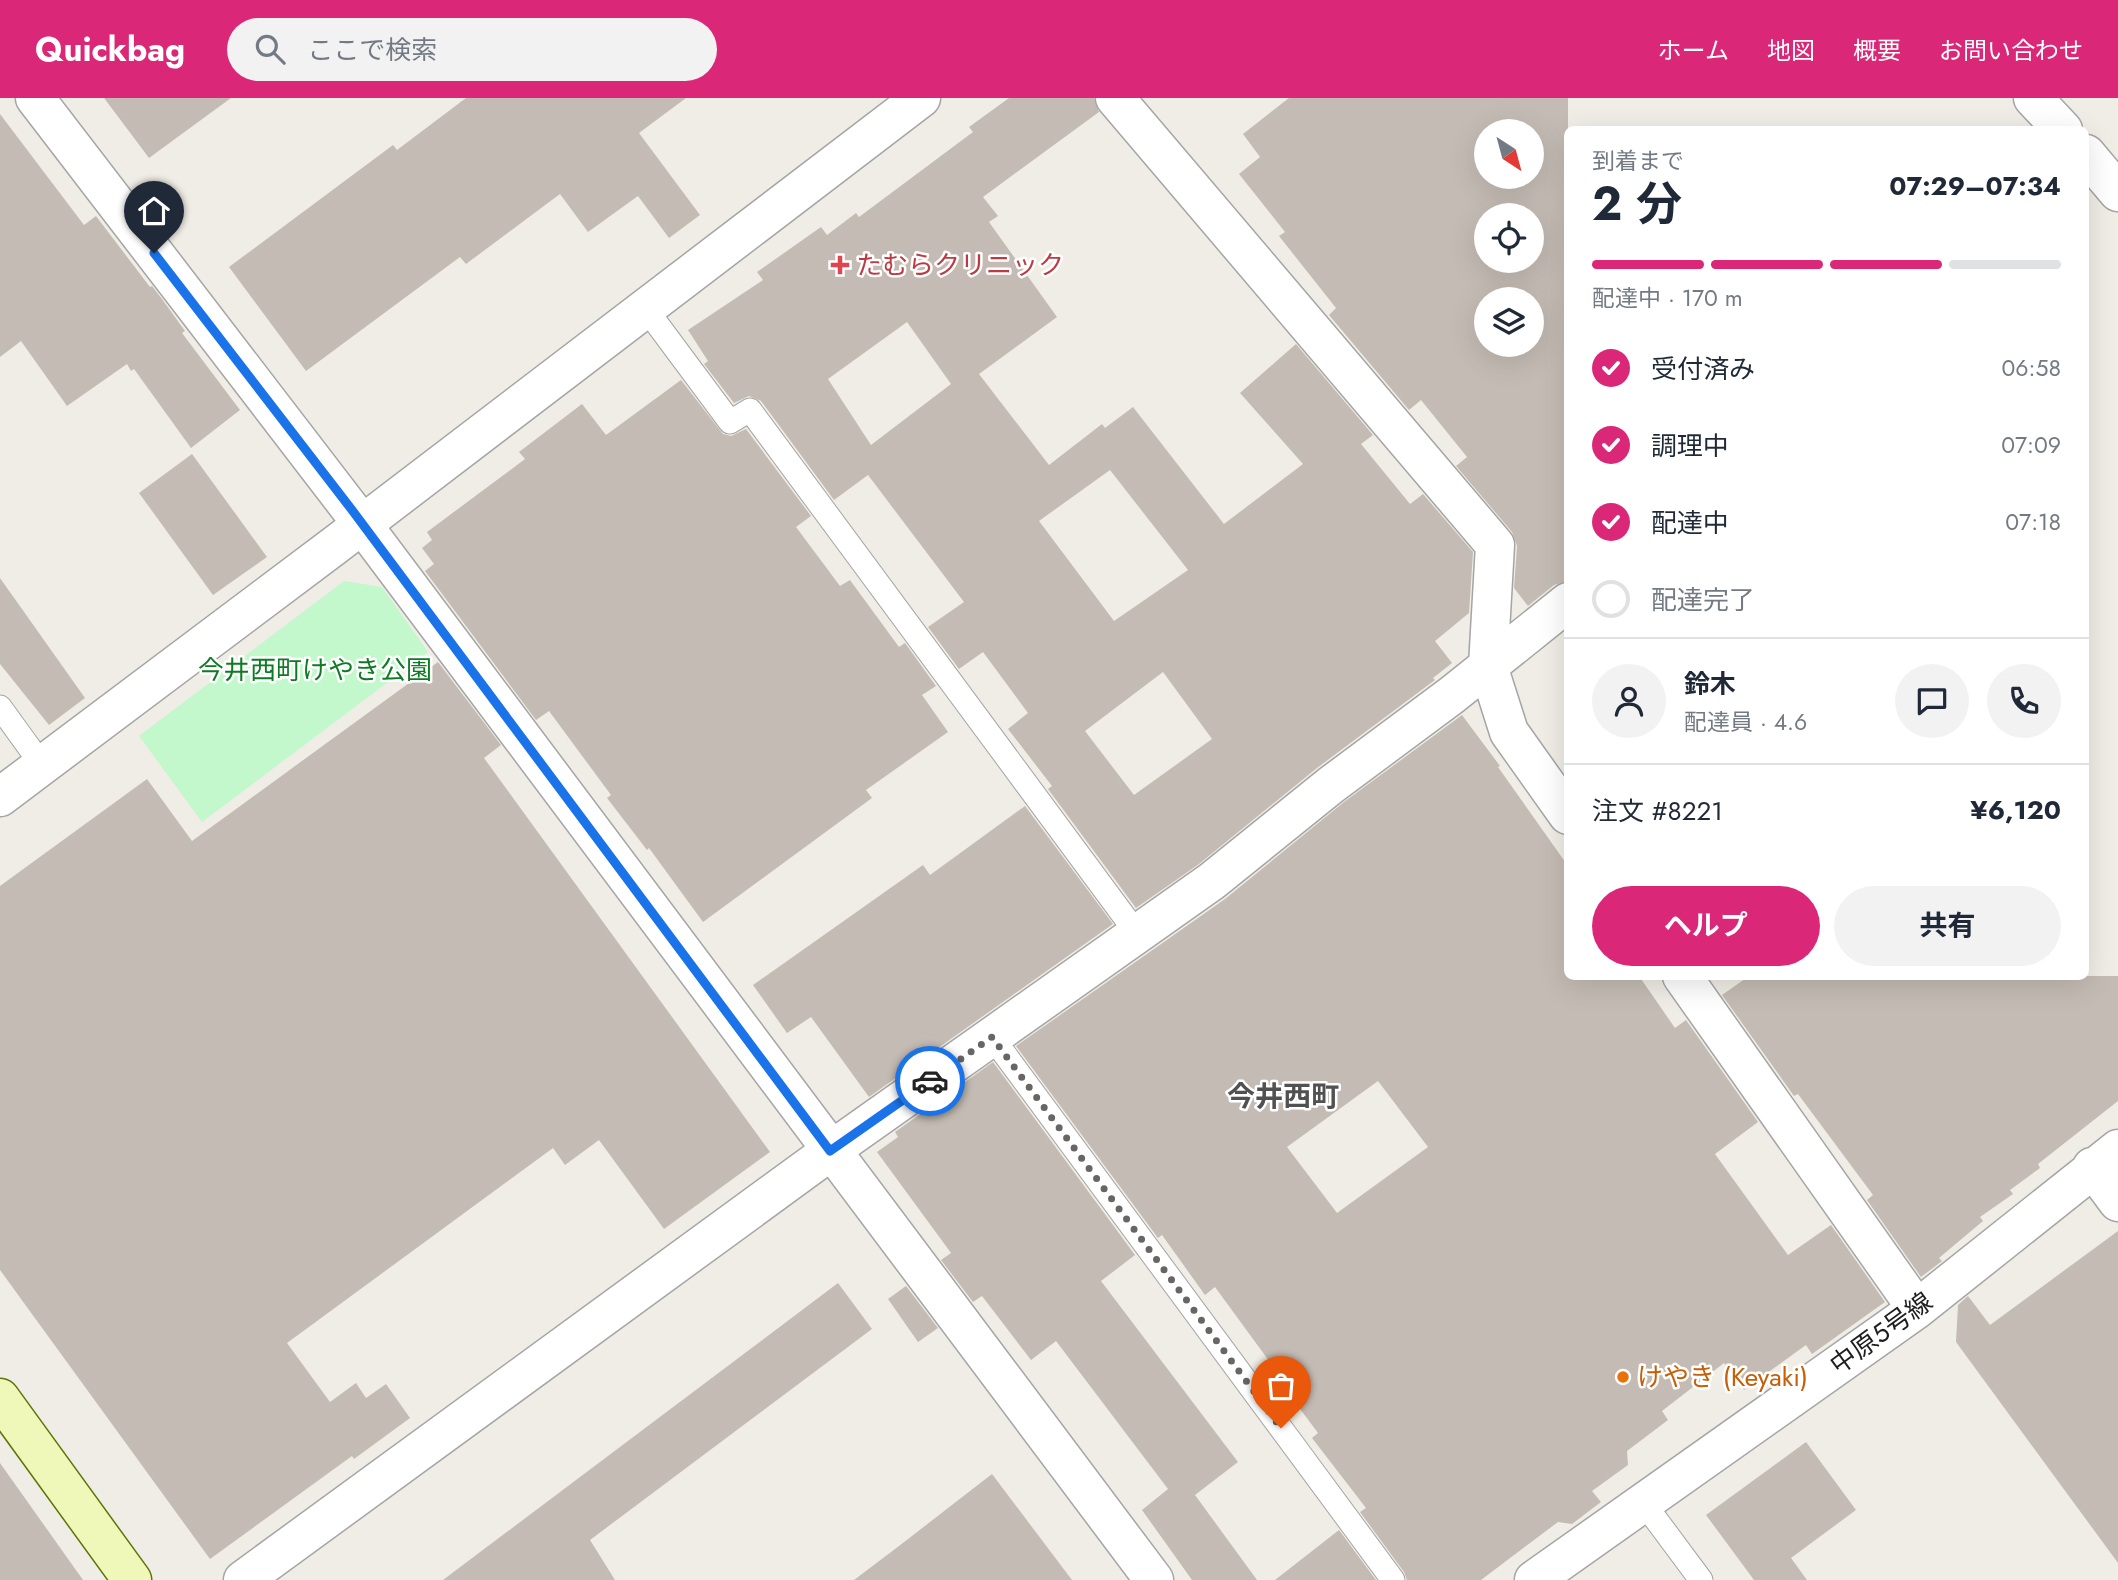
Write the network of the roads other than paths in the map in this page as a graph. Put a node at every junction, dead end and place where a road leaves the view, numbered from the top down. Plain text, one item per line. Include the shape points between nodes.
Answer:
1 (35, 98) edge
2 (921, 98) edge
3 (1115, 98) edge
4 (2033, 98) edge
5 (2059, 126) edge
6 (646, 309) junction
7 (362, 524) junction
8 (1564, 605) edge
9 (1488, 666) junction
10 (0, 707) edge
11 (42, 765) junction
12 (0, 797) edge
13 (1564, 810) edge
14 (1138, 934) junction
15 (1685, 980) edge
16 (992, 1037) junction
17 (830, 1151) junction
18 (2105, 1158) edge
19 (2118, 1202) edge
20 (1917, 1309) junction
21 (0, 1398) edge
22 (1643, 1502) junction
23 (132, 1580) edge
24 (243, 1580) edge
25 (1154, 1580) edge
26 (1393, 1580) edge
27 (1534, 1580) edge
28 (1701, 1580) edge

1 - 7 street
2 - 6 street
3 - 9 street via 1495,545
4 - 5 street
6 - 7 street
6 - 14 lane via 730,422 750,410
7 - 11 street
7 - 17 street
8 - 9 street
9 - 13 street via 1510,732
9 - 14 street
10 - 11 lane
11 - 12 street
14 - 16 street
15 - 20 street
16 - 17 street
16 - 26 lane
17 - 24 street
17 - 25 street
18 - 19 street
18 - 20 street, 中原5号線
20 - 22 street, 中原5号線
21 - 23 street
22 - 27 street, 中原5号線
22 - 28 lane

